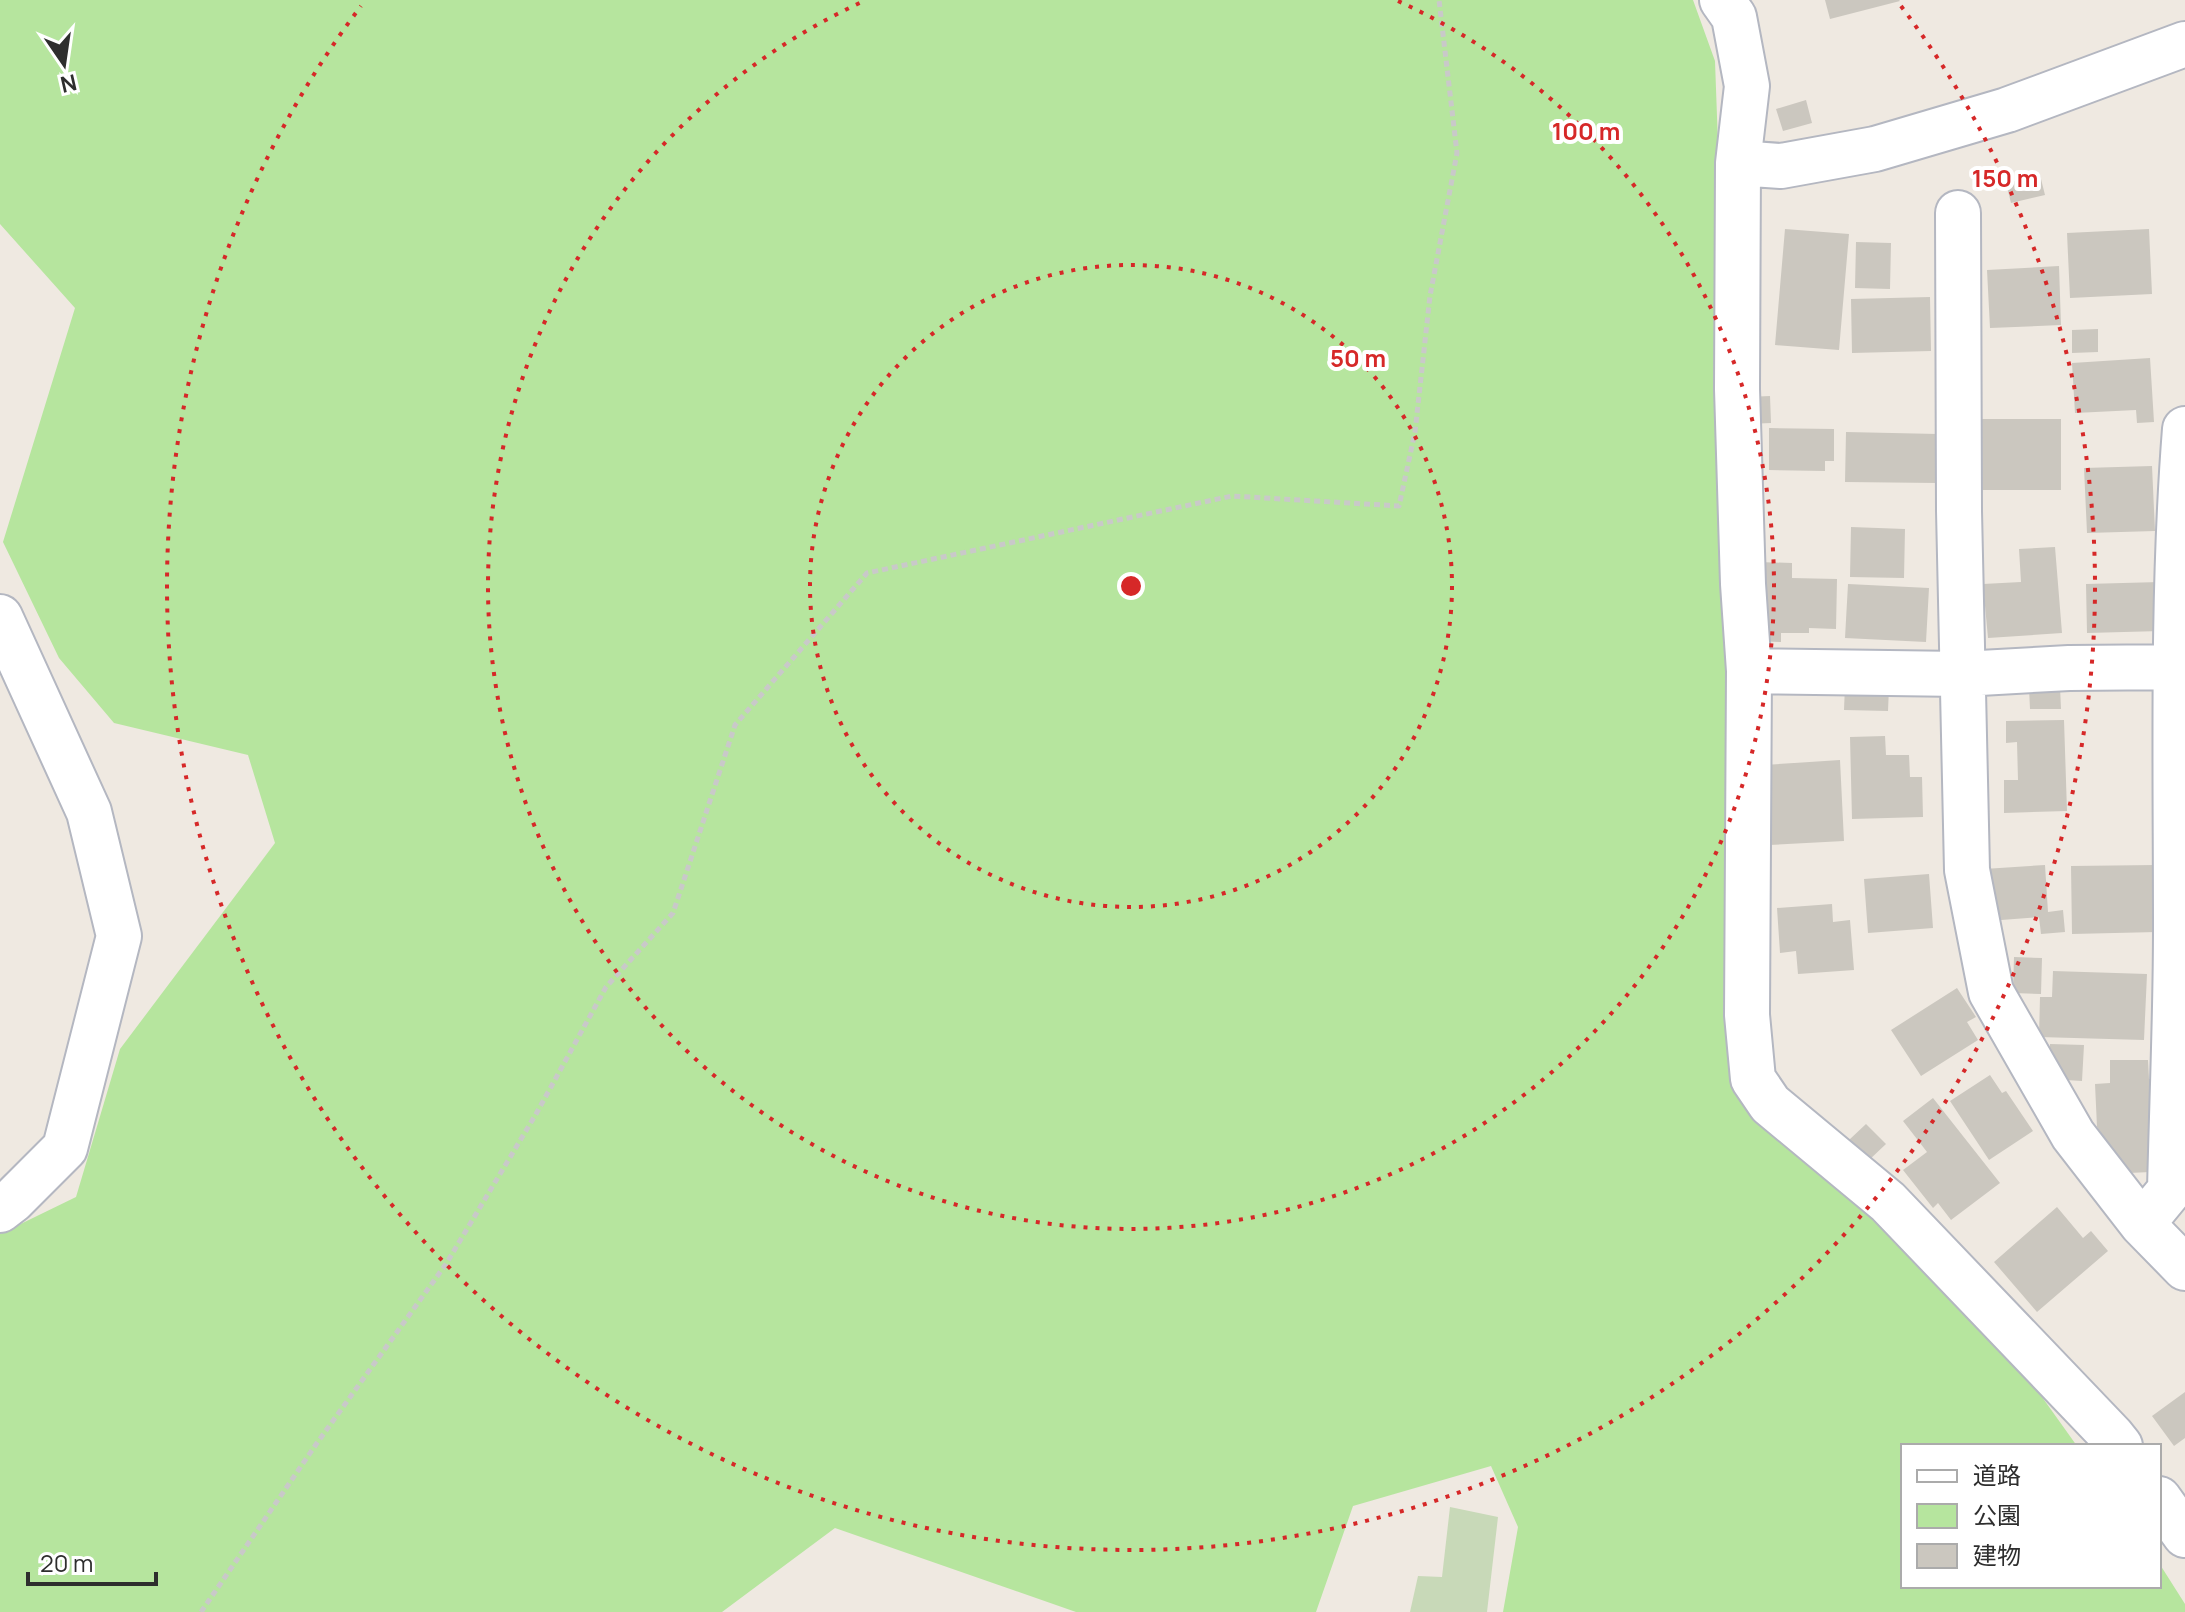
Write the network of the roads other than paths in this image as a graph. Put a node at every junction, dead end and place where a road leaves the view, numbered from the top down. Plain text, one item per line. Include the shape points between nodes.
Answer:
1 (1722, 0) edge
2 (2185, 44) edge
3 (1738, 163) junction
4 (1958, 213) dead end
5 (2185, 429) edge
6 (0, 617) edge
7 (2180, 667) edge
8 (1749, 671) junction
9 (1962, 674) junction
10 (0, 1210) edge
11 (2142, 1224) junction
12 (2185, 1268) edge
13 (2118, 1444) edge
14 (2161, 1502) edge
15 (2185, 1535) edge

1 - 3 street via 1734,17 1747,86
2 - 3 street via 2007,110 1875,149 1781,166
3 - 8 street via 1737,389
4 - 9 street
5 - 7 street
6 - 10 street via 89,812 119,936 65,1148
7 - 9 street
7 - 11 street via 2170,1190
8 - 9 street
8 - 13 street via 1747,1015 1753,1079 1770,1104 1888,1202
9 - 11 street via 1967,870 1991,992 2073,1135
11 - 12 street
14 - 15 street

